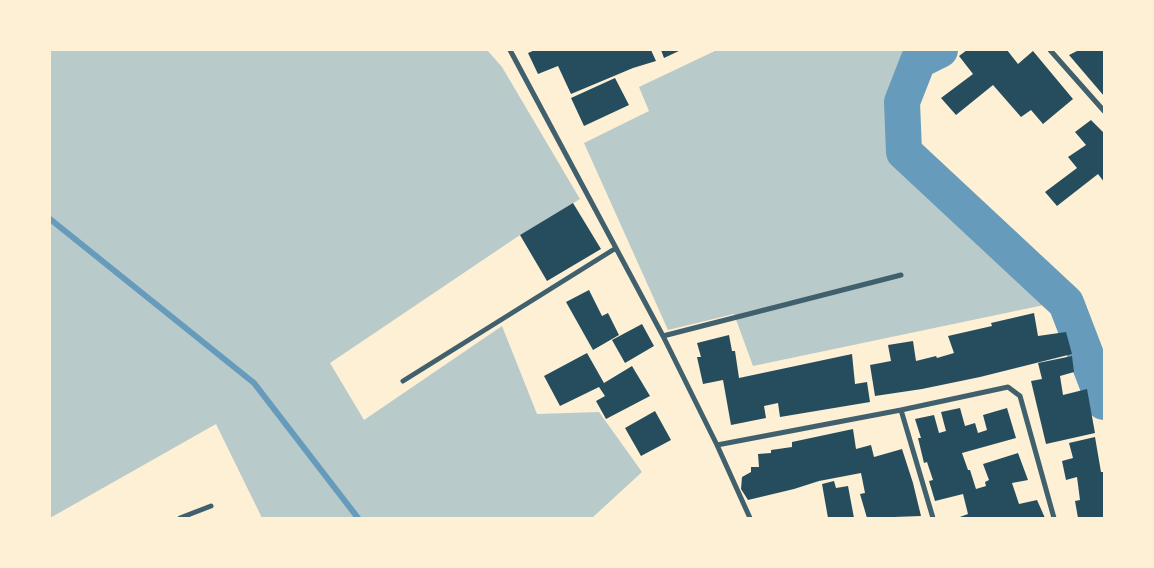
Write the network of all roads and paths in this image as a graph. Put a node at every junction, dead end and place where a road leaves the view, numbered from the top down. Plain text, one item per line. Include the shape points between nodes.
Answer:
1 (510, 50) edge
2 (1050, 50) edge
3 (1104, 111) edge
4 (616, 248) junction
5 (901, 275) dead end
6 (663, 336) junction
7 (403, 381) dead end
8 (901, 410) junction
9 (717, 445) junction
10 (211, 506) dead end
11 (180, 518) edge
12 (750, 518) edge
13 (933, 518) edge
14 (1054, 518) edge

1 - 4 street
2 - 3 street
4 - 6 street
4 - 7 street
5 - 6 street
6 - 9 street
8 - 9 street
8 - 13 street
8 - 14 street via 1008,387 1020,396
9 - 12 street
10 - 11 street

